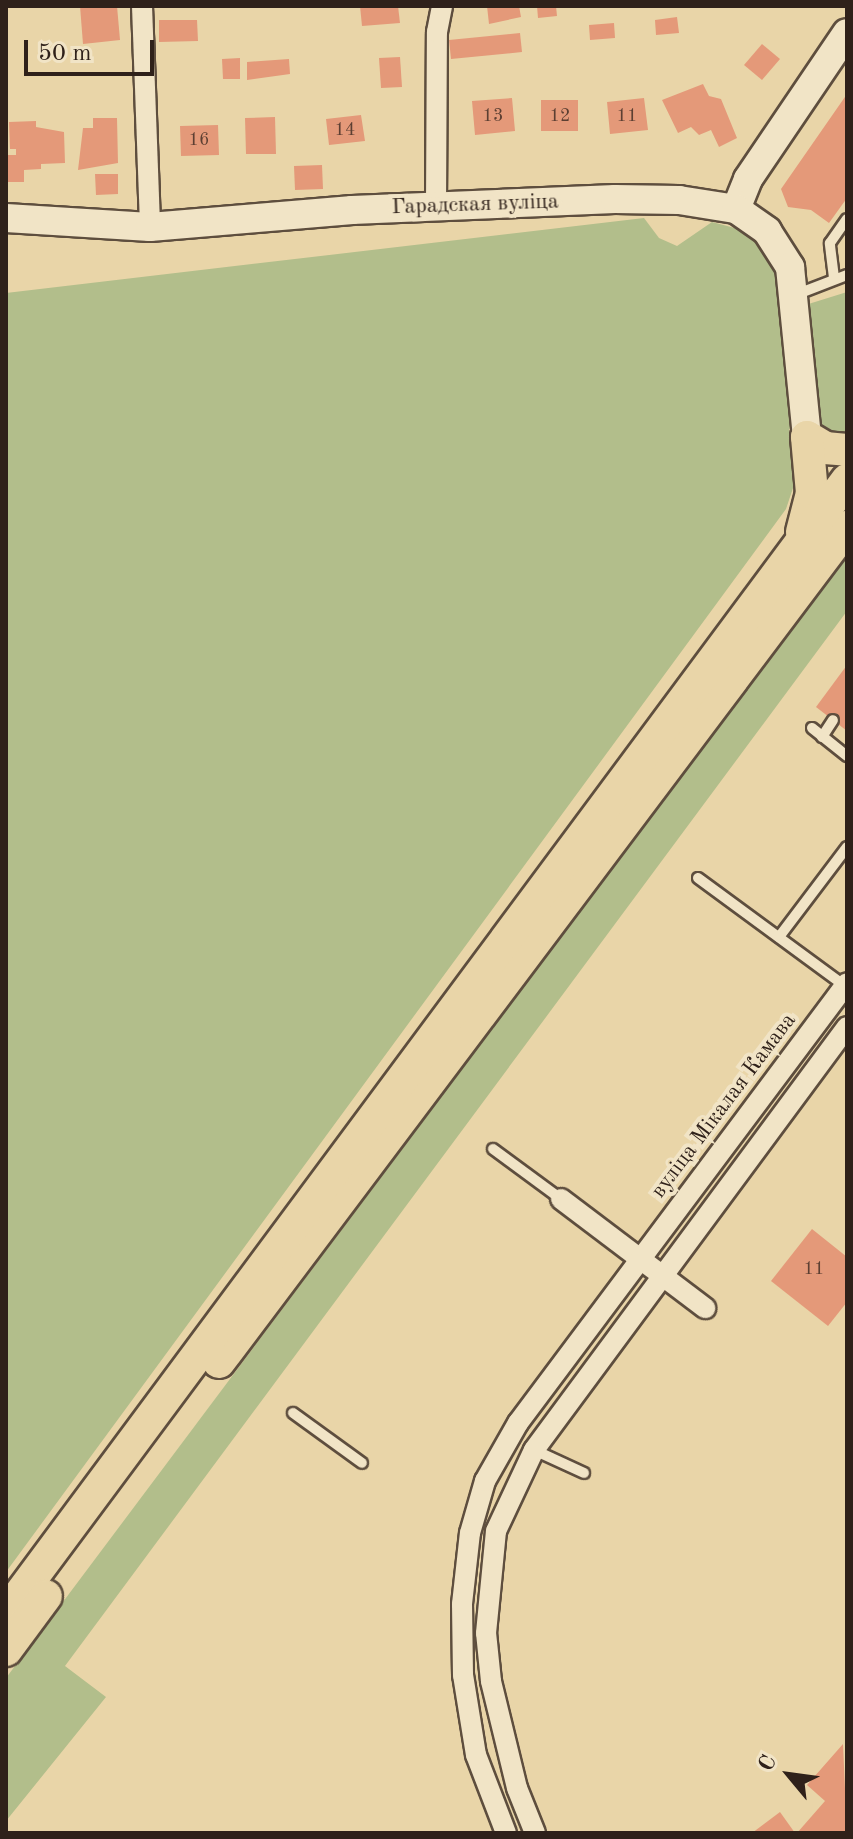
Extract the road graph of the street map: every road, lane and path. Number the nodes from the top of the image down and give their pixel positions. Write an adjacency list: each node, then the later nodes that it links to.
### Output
1 (142, 6): 8 (street)
2 (442, 6): 4 (street)
3 (847, 33): 5 (street)
4 (436, 207): 5 (street, Гарадская вуліца); 8 (street, Гарадская вуліца)
5 (736, 209): 11 (street)
6 (6, 218): 8 (street, Гарадская вуліца)
7 (847, 219): 10 (lane)
8 (150, 227)
9 (847, 275): 10 (lane)
10 (834, 278): 11 (lane)
11 (794, 296): 12 (street)
12 (807, 437): 13 (main road); 16 (main road)
13 (847, 450)
14 (847, 480): 16 (main road)
15 (847, 527): 36 (main road)
16 (797, 545): 35 (main road)
17 (833, 720): 19 (lane)
18 (812, 728): 19 (lane)
19 (822, 737): 20 (lane)
20 (847, 756)
21 (847, 847): 23 (lane)
22 (698, 878): 23 (lane)
23 (779, 937): 24 (lane)
24 (846, 984): 28 (street, вуліца Мікалая Камава)
25 (847, 1027): 29 (street)
26 (493, 1149): 27 (lane)
27 (561, 1199): 28 (street)
28 (640, 1259): 29 (street); 37 (street, вуліца Мікалая Камава)
29 (661, 1275): 30 (street); 32 (street)
30 (705, 1308)
31 (293, 1413): 33 (lane)
32 (534, 1450): 34 (lane); 38 (street)
33 (362, 1463)
34 (584, 1473)
35 (6, 1613)
36 (6, 1650)
37 (506, 1833)
38 (535, 1833)

